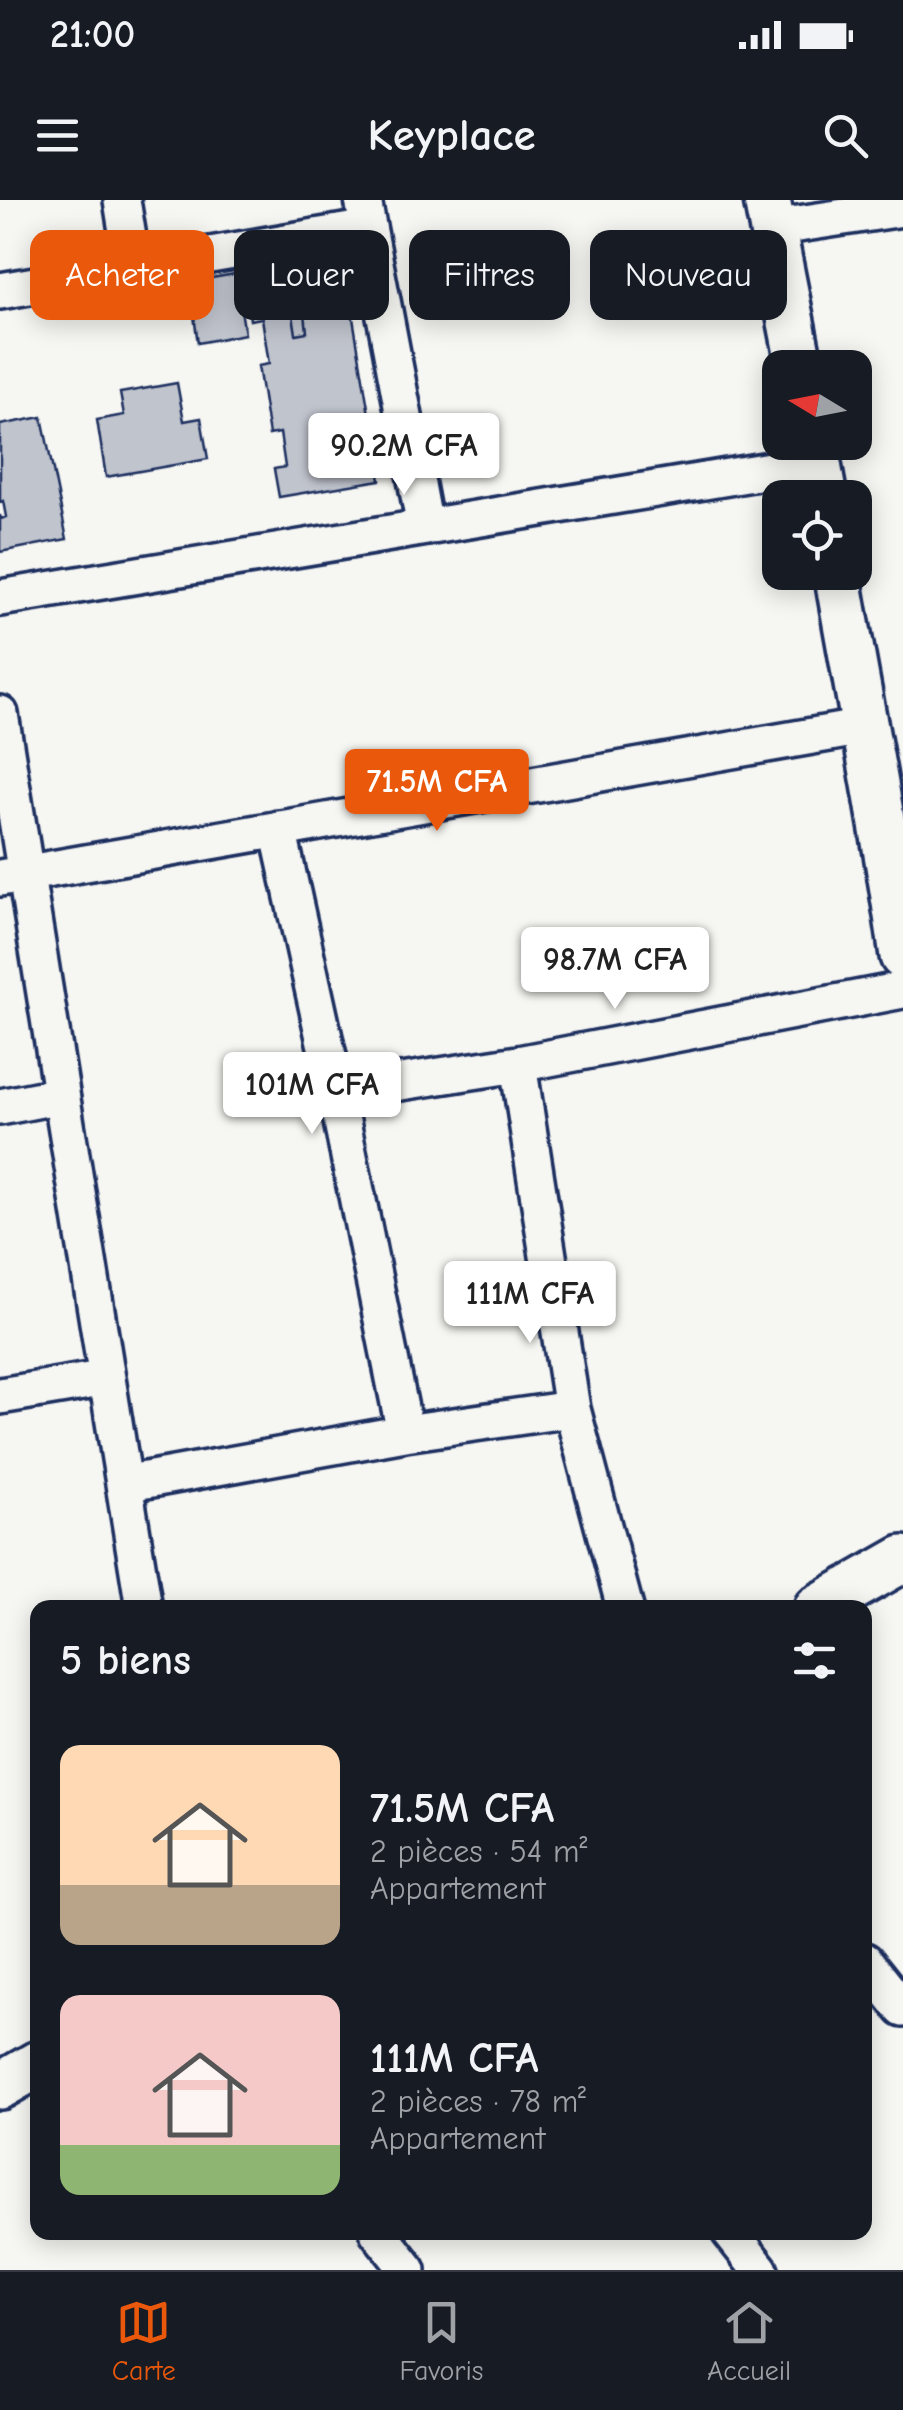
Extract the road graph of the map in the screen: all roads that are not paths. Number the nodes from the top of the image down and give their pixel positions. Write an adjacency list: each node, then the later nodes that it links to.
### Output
1 (122, 200): 5 (street)
2 (903, 208): 4 (street)
3 (365, 214): 6 (street); 11 (street)
4 (769, 214): 9 (main road)
5 (127, 230)
6 (214, 252)
7 (30, 286): 8 (street)
8 (0, 291)
9 (796, 350)
10 (819, 468): 11 (street)
11 (424, 527): 13 (street)
12 (840, 590): 15 (main road)
13 (0, 598)
14 (0, 714): 18 (street)
15 (864, 727): 16 (main road); 17 (street)
16 (894, 827): 19 (main road)
17 (278, 829): 18 (street); 22 (street)
18 (13, 876): 23 (street)
19 (903, 956)
20 (903, 990): 21 (street)
21 (518, 1064): 22 (street); 27 (street)
22 (336, 1092): 28 (street)
23 (61, 1095): 24 (street); 25 (street)
24 (0, 1107)
25 (107, 1378): 26 (street); 29 (street)
26 (0, 1396)
27 (572, 1408): 28 (street); 32 (street)
28 (404, 1433): 29 (street)
29 (124, 1484): 31 (street)
30 (903, 1559): 33 (main road)
31 (143, 1600)
32 (622, 1600)
33 (830, 1600)
34 (872, 1970): 35 (street)
35 (903, 2009)
36 (30, 2069): 37 (main road)
37 (0, 2086)
38 (384, 2240): 40 (street)
39 (736, 2240): 41 (street)
40 (406, 2269)
41 (760, 2270)

